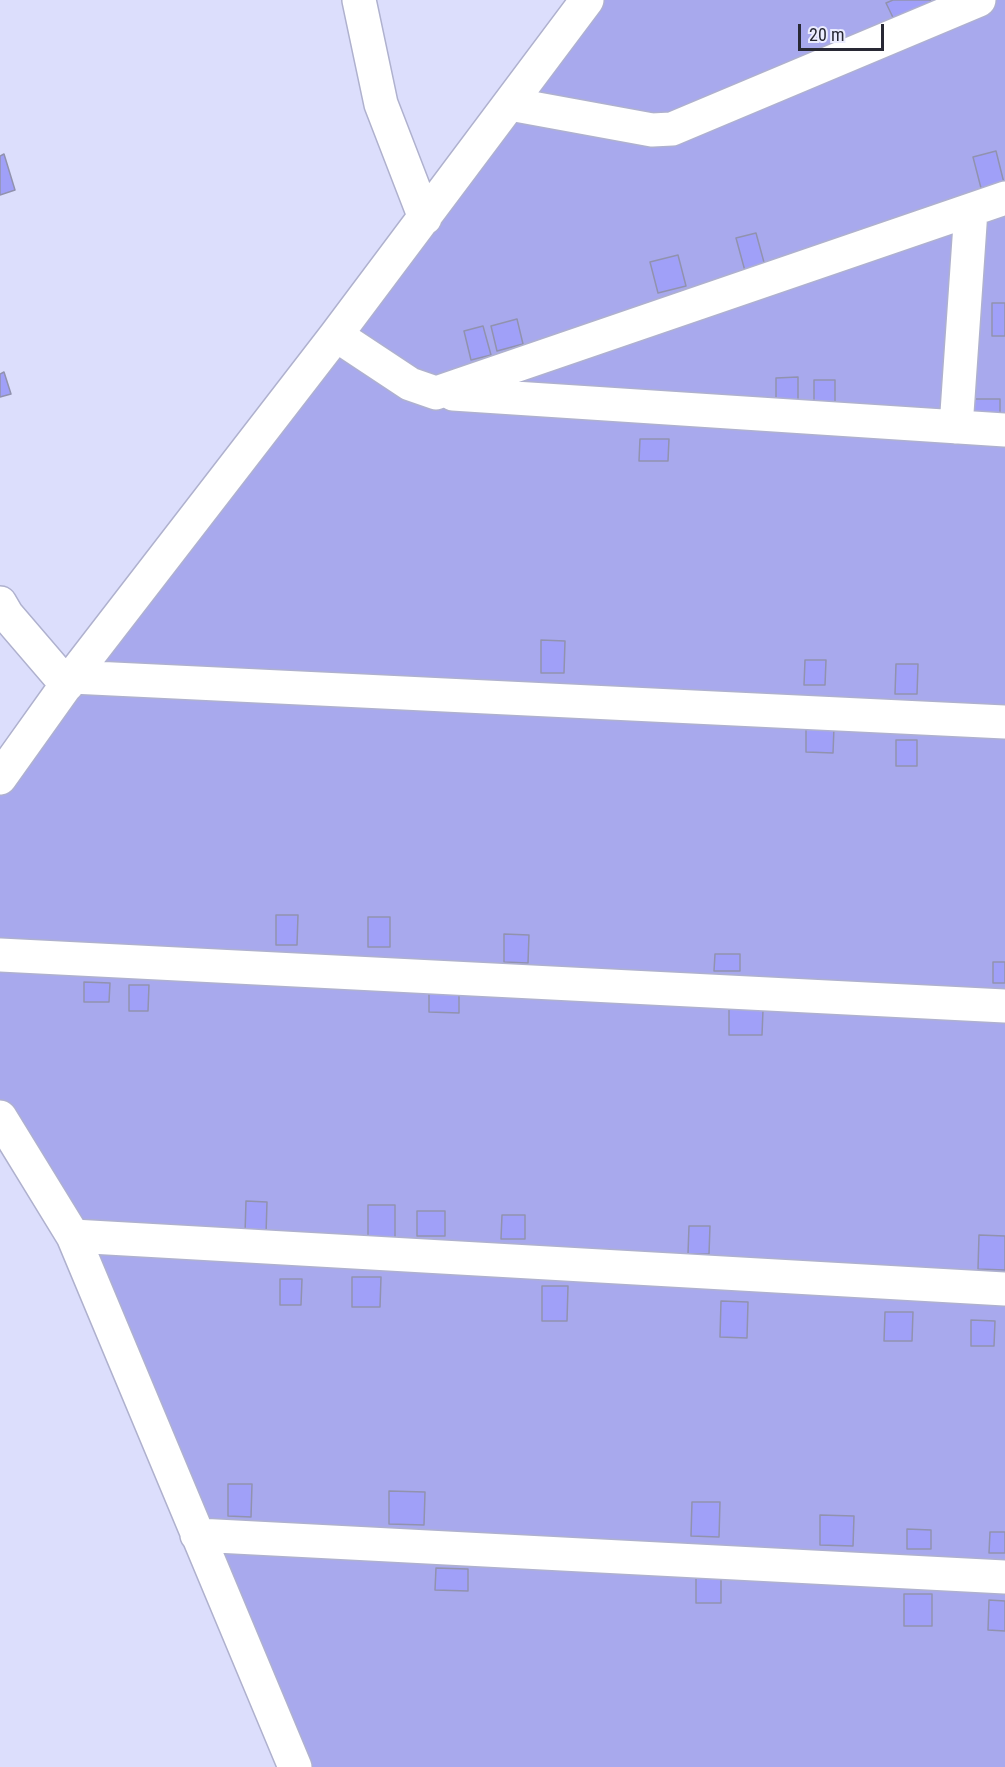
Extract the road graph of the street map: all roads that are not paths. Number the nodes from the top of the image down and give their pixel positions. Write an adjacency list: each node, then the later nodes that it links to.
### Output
1 (359, 0): 7 (street)
2 (587, 0): 4 (street)
3 (979, 0): 4 (street)
4 (510, 104): 7 (street)
5 (1005, 198): 6 (street)
6 (971, 210): 9 (street); 10 (street)
7 (425, 218): 8 (street)
8 (336, 335): 9 (street); 13 (street)
9 (436, 393): 10 (street)
10 (956, 427): 11 (street)
11 (1005, 430)
12 (0, 603): 13 (street)
13 (69, 681): 14 (street); 15 (street)
14 (1005, 722)
15 (0, 778)
16 (0, 955): 17 (street)
17 (1005, 1006)
18 (0, 1117): 19 (street)
19 (73, 1236): 20 (street); 21 (street)
20 (1005, 1289)
21 (197, 1535): 22 (street); 23 (street)
22 (1005, 1577)
23 (296, 1767)

